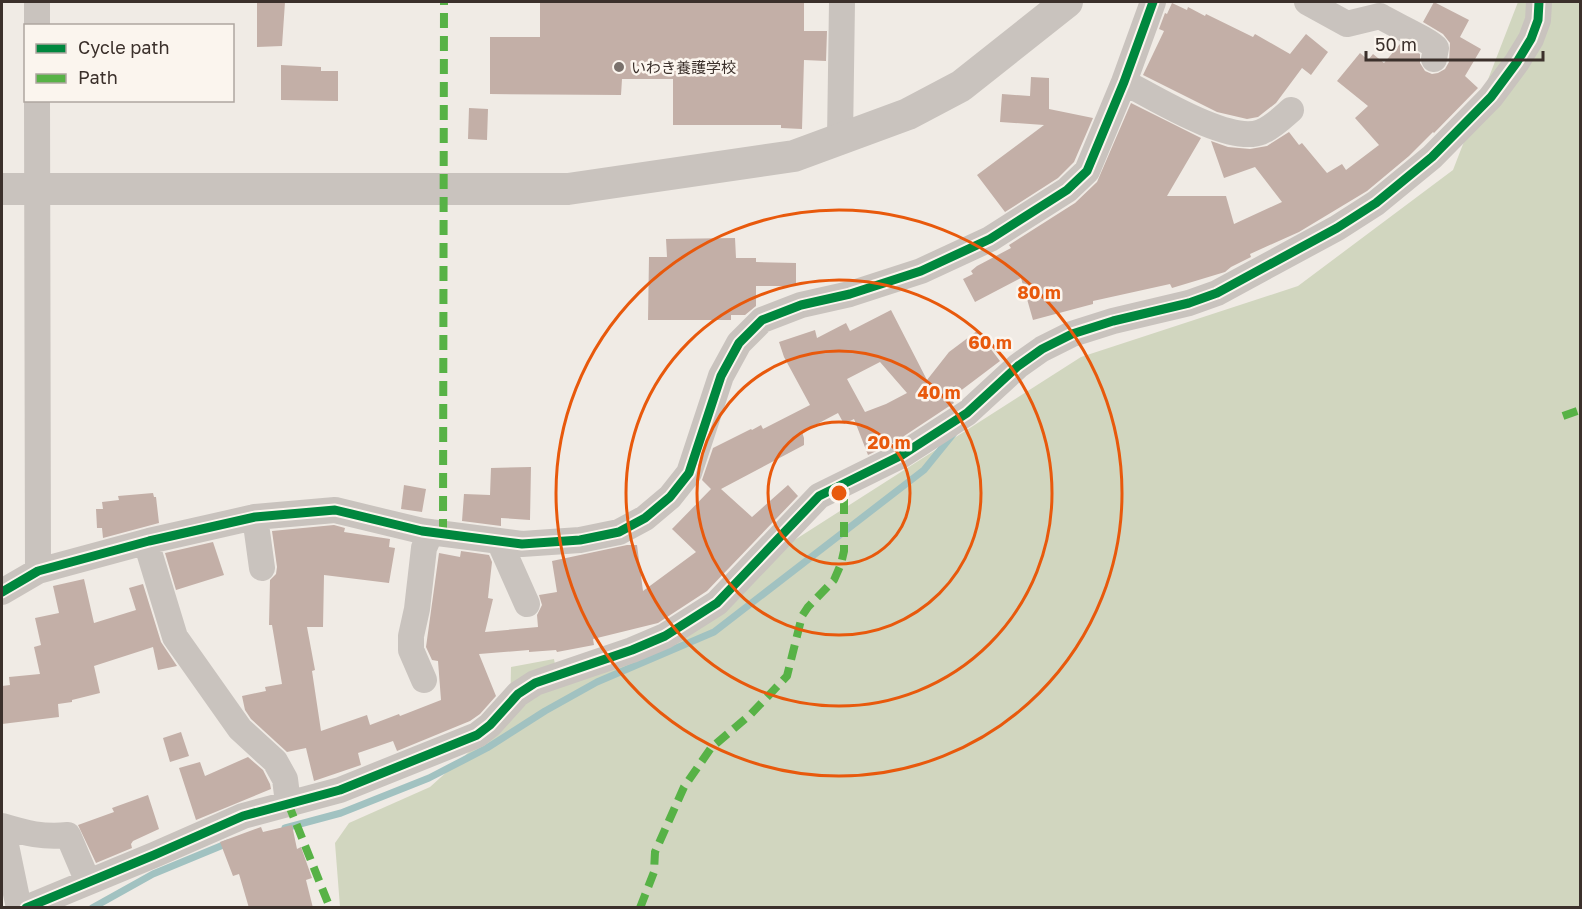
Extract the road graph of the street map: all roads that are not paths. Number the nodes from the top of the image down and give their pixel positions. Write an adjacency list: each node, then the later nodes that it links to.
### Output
1 (37, 2): 7 (street)
2 (842, 2): 12 (street)
3 (1067, 2): 12 (street)
4 (1153, 2): 9 (street)
5 (1307, 2): 8 (street)
6 (1539, 2): 24 (street)
7 (37, 24)
8 (1434, 59)
9 (1124, 82): 11 (street); 17 (street)
10 (37, 102): 14 (street)
11 (1291, 110)
12 (840, 139): 14 (street)
13 (2, 189): 14 (street)
14 (37, 189): 20 (street)
15 (255, 517): 16 (street); 18 (street); 19 (street)
16 (431, 532): 17 (street); 23 (street)
17 (499, 541): 22 (street)
18 (146, 542): 20 (street); 24 (street)
19 (262, 568)
20 (38, 572): 21 (street)
21 (2, 592)
22 (527, 604)
23 (424, 680)
24 (288, 803): 26 (street)
25 (2, 826): 26 (street); 27 (street)
26 (88, 882): 28 (street)
27 (19, 908)
28 (26, 908)

